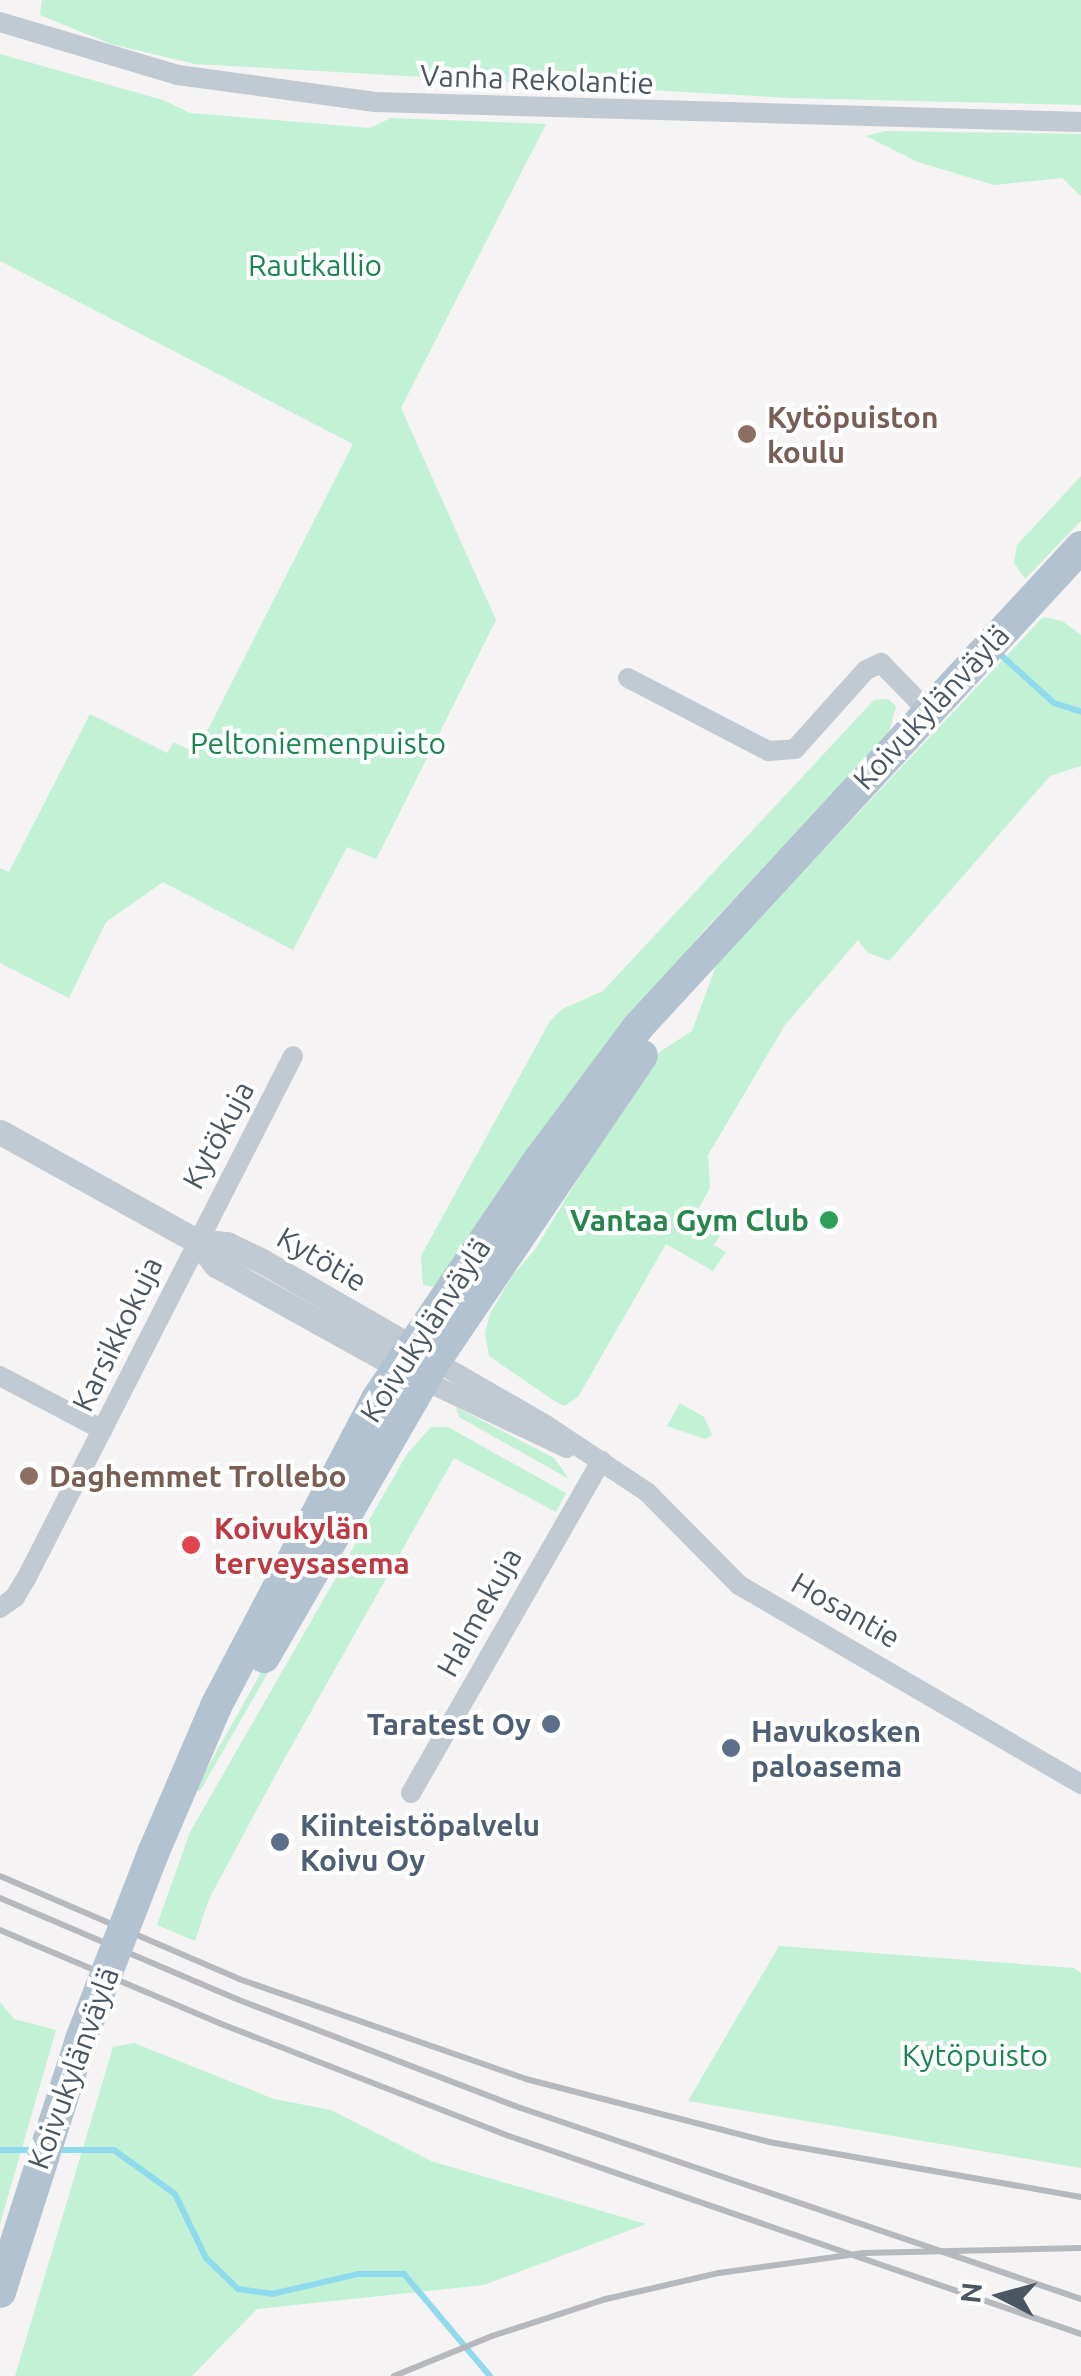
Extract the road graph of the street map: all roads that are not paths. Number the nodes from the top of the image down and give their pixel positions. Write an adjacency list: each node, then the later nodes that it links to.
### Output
1 (0, 22): 2 (street, Vanha Rekolantie)
2 (1081, 122)
3 (1081, 546): 5 (main road, Koivukylänväylä)
4 (628, 678): 5 (street)
5 (927, 710): 9 (main road, Koivukylänväylä)
6 (293, 1056): 8 (street, Kytökuja)
7 (0, 1132): 8 (street, Kytötie)
8 (196, 1241): 9 (street, Kytötie); 11 (street, Karsikkokuja)
9 (416, 1364): 12 (street, Hosantie); 16 (main road, Koivukylänväylä, bridge)
10 (0, 1376): 11 (street)
11 (102, 1430): 13 (street, Karsikkokuja)
12 (601, 1461): 14 (street, Hosantie); 15 (street, Halmekuja)
13 (0, 1608)
14 (1081, 1784)
15 (411, 1793)
16 (0, 2292)

